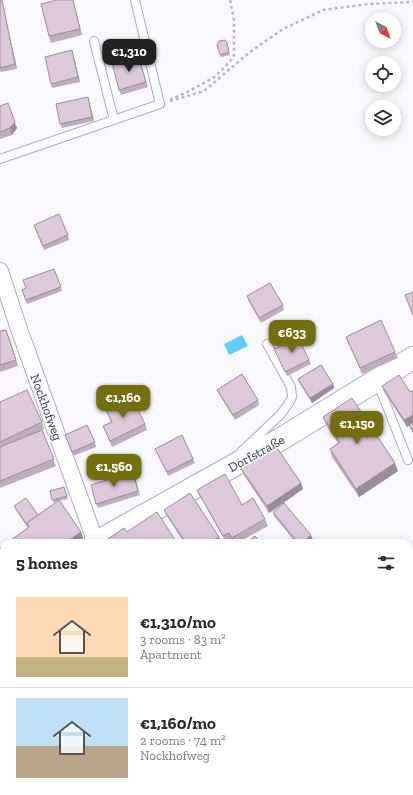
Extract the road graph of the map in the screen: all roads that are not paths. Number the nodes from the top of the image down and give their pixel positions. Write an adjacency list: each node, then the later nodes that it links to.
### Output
1 (135, 0): 3 (lane)
2 (94, 41): 3 (lane)
3 (114, 120): 4 (lane)
4 (0, 159)
5 (0, 271): 11 (street, Nockhofweg)
6 (267, 344): 10 (lane)
7 (413, 358): 8 (main road, Dorfstraße)
8 (377, 380): 9 (lane); 10 (main road, Dorfstraße)
9 (408, 460)
10 (237, 463): 12 (main road, Dorfstraße)
11 (94, 539)
12 (102, 539)

